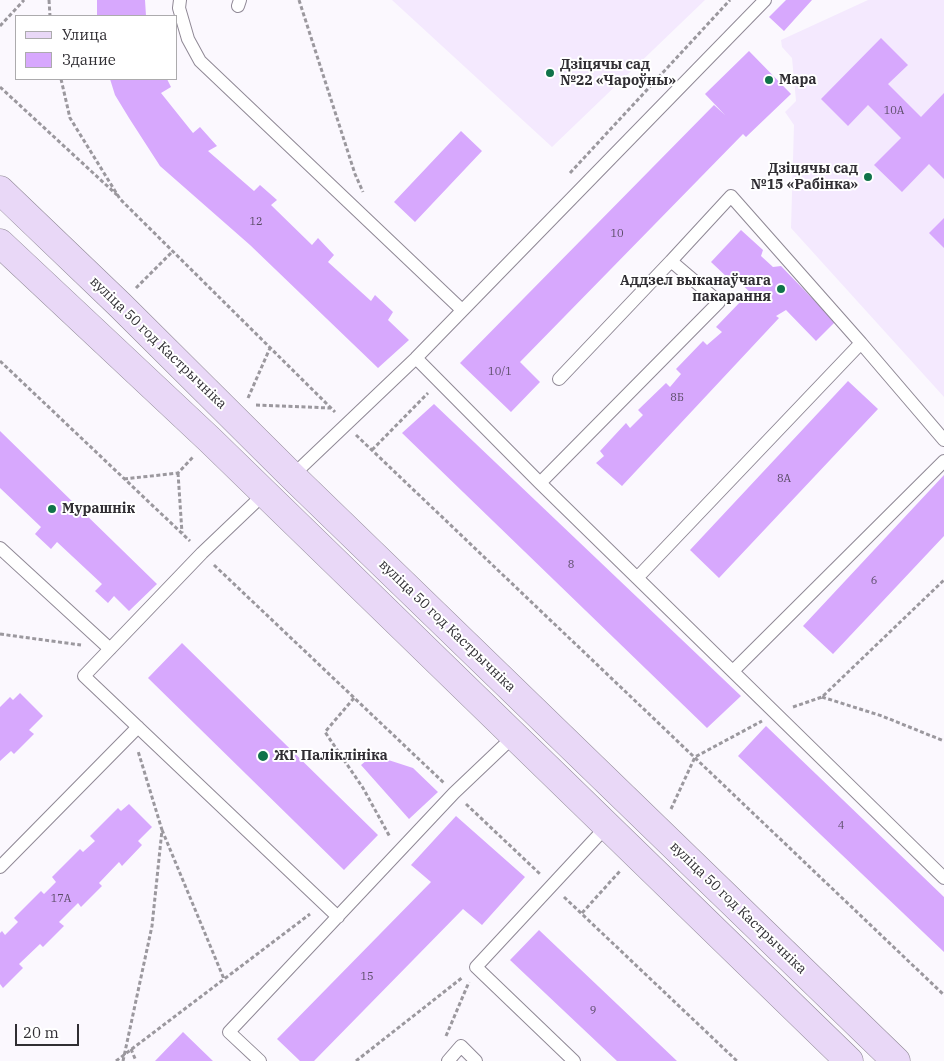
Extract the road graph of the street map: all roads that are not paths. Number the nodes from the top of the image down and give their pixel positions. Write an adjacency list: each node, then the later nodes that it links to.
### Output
1 (180, 0): 6 (lane)
2 (765, 0): 6 (lane)
3 (0, 190): 12 (main road, вуліца 50 год Кастрычніка)
4 (0, 243): 14 (main road)
5 (671, 261): 7 (lane); 9 (lane); 13 (lane)
6 (462, 310): 8 (lane)
7 (861, 343): 10 (lane); 16 (lane)
8 (416, 358): 12 (lane); 13 (lane)
9 (559, 379)
10 (944, 440)
11 (944, 461): 18 (lane)
12 (292, 476): 30 (main road, вуліца 50 год Кастрычніка)
13 (540, 483): 16 (lane)
14 (265, 493): 17 (lane); 20 (main road)
15 (0, 548): 17 (lane)
16 (637, 578): 18 (lane)
17 (110, 649): 19 (lane)
18 (732, 671): 23 (lane)
19 (135, 730): 22 (lane); 24 (lane)
20 (514, 736): 21 (main road); 24 (lane)
21 (607, 826): 28 (lane); 29 (main road)
22 (0, 867)
23 (944, 878)
24 (338, 917): 25 (lane)
25 (260, 1061)
26 (448, 1061): 27 (lane)
27 (476, 1061)
28 (574, 1061)
29 (849, 1061)
30 (896, 1061)

